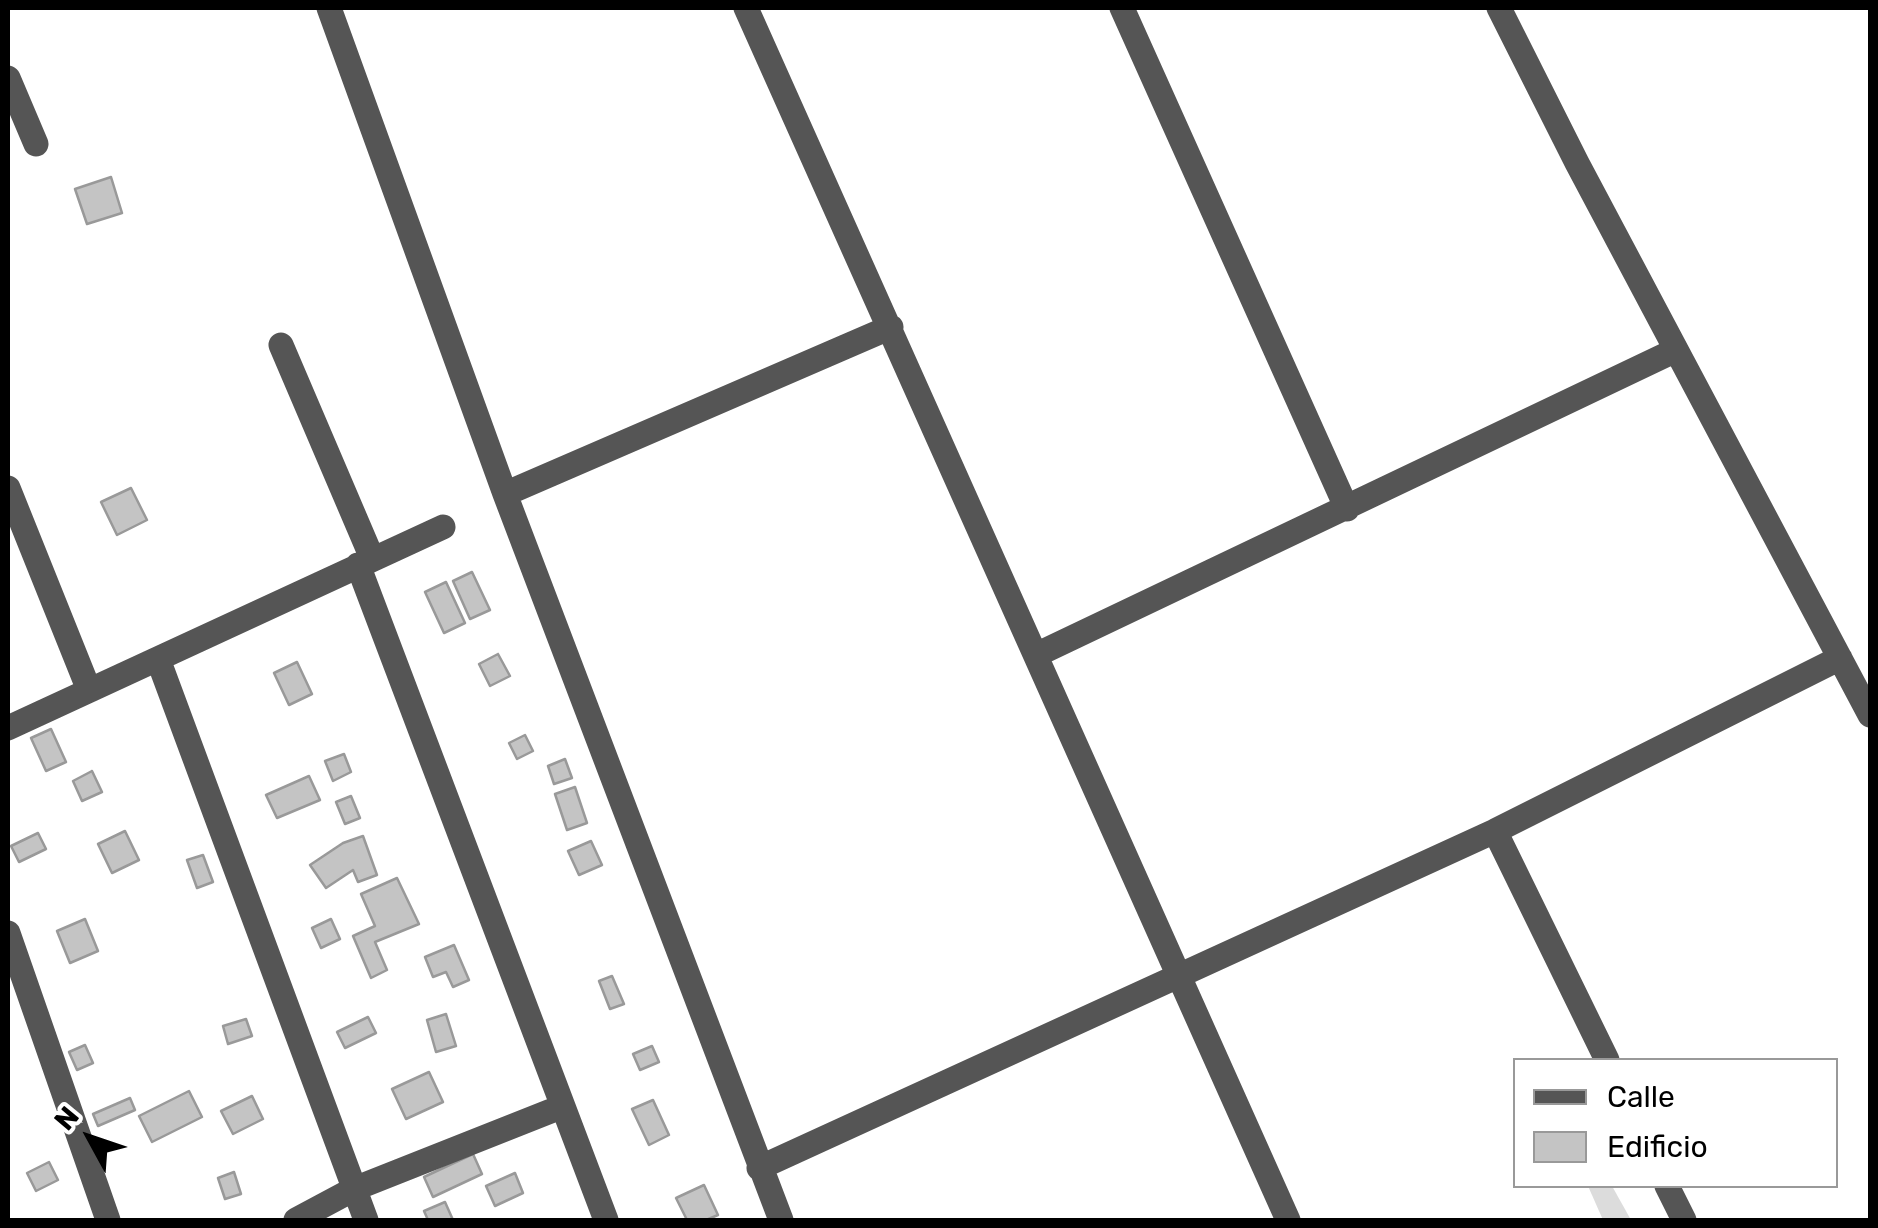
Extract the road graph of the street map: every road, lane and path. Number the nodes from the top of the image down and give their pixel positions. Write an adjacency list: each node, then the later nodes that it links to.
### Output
1 (328, 8): 11 (street)
2 (746, 8): 7 (street)
3 (1122, 8): 12 (street)
4 (1499, 8): 9 (street)
5 (8, 78): 6 (street)
6 (36, 144)
7 (891, 327): 11 (street); 15 (street)
8 (281, 345): 14 (street)
9 (1676, 350): 12 (street); 16 (street)
10 (8, 488): 18 (street)
11 (505, 494): 26 (street)
12 (1347, 509): 15 (street)
13 (443, 526): 14 (street)
14 (365, 562): 17 (street); 25 (street)
15 (1036, 656): 23 (street)
16 (1840, 658): 19 (street); 21 (street)
17 (158, 659): 18 (street); 28 (street)
18 (89, 690): 20 (street)
19 (1870, 715)
20 (8, 728)
21 (1495, 830): 23 (street); 24 (street)
22 (8, 932): 29 (street)
23 (1180, 975): 26 (street); 34 (street)
24 (1605, 1058)
25 (561, 1107): 28 (street); 32 (street)
26 (759, 1168): 33 (street)
27 (1668, 1188): 35 (street)
28 (354, 1189): 30 (street); 31 (street)
29 (108, 1220)
30 (296, 1220)
31 (366, 1220)
32 (606, 1220)
33 (780, 1220)
34 (1288, 1220)
35 (1684, 1220)

